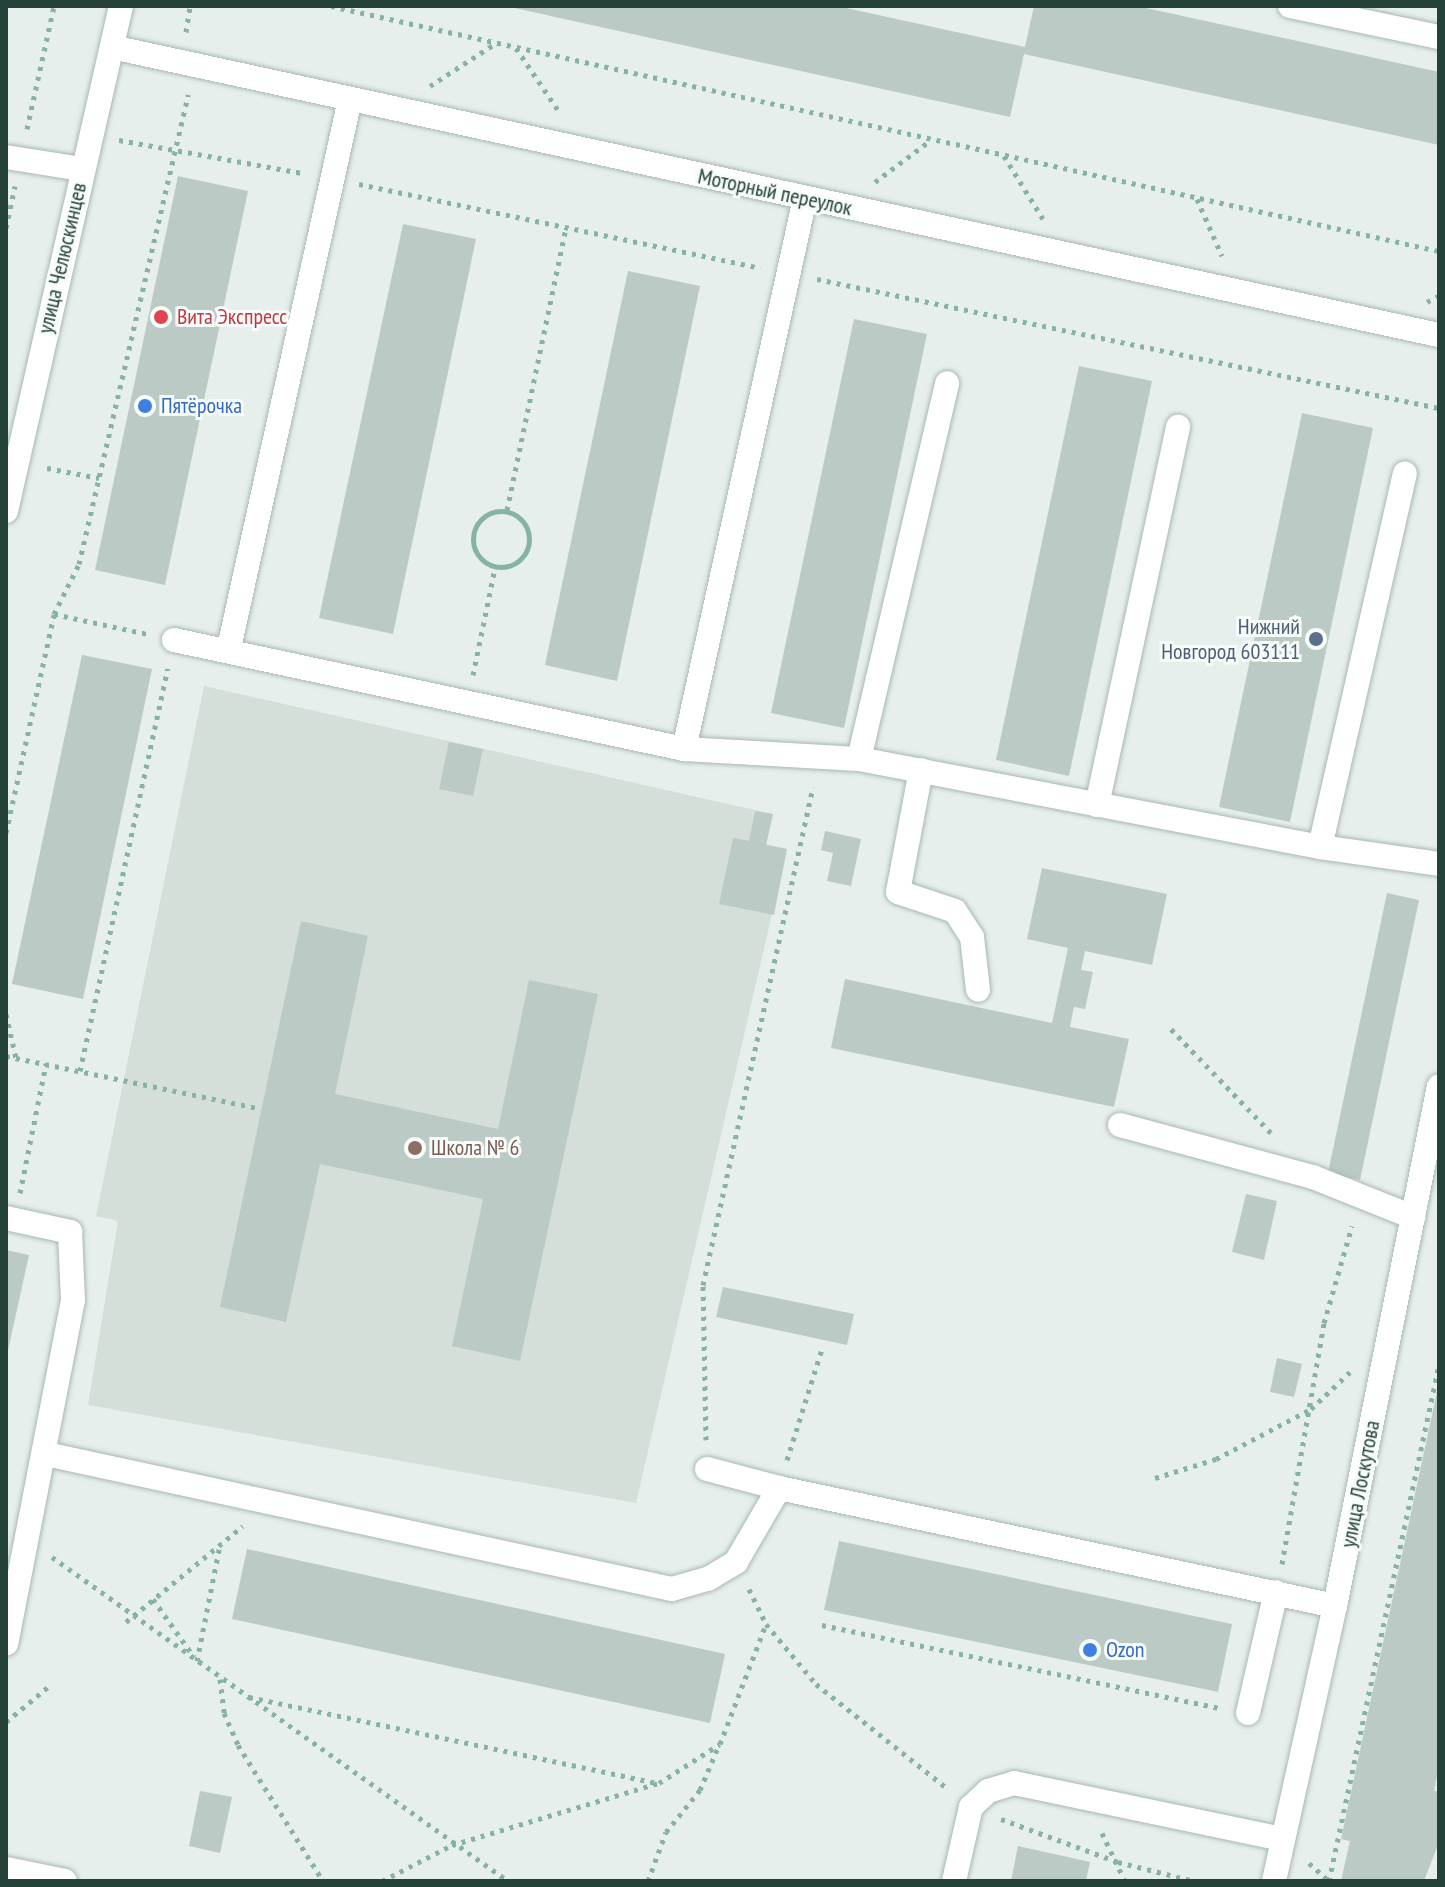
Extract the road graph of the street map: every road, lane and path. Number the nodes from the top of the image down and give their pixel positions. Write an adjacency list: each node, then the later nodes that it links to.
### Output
1 (54, 6): 16 (path)
2 (121, 6): 8 (street, улица Челюскинцев)
3 (190, 6): 10 (path)
4 (331, 6): 7 (path)
5 (1290, 6): 6 (street)
6 (1439, 37)
7 (496, 43): 9 (path); 12 (path)
8 (112, 47): 10 (street, Моторный переулок); 17 (street, улица Челюскинцев)
9 (516, 47): 13 (path); 14 (path)
10 (188, 62): 11 (street, Моторный переулок); 31 (path)
11 (350, 99): 12 (street, Моторный переулок); 37 (street)
12 (394, 108): 14 (street, Моторный переулок)
13 (932, 139): 15 (path); 20 (path)
14 (585, 150): 18 (street, Моторный переулок)
15 (1003, 155): 19 (path); 24 (path)
16 (13, 158): 17 (street); 22 (path)
17 (82, 169): 32 (street, улица Челюскинцев)
18 (805, 198): 20 (street, Моторный переулок); 39 (street)
19 (1196, 198): 23 (path); 25 (path)
20 (842, 206): 24 (street, Моторный переулок)
21 (566, 227): 33 (path)
22 (6, 228)
23 (1439, 251)
24 (1065, 254): 25 (street, Моторный переулок)
25 (1237, 291): 26 (street, Моторный переулок)
26 (1439, 335)
27 (947, 383): 41 (street)
28 (1178, 427): 43 (street)
29 (47, 468): 31 (path)
30 (1405, 474): 45 (street)
31 (99, 478): 35 (path)
32 (7, 505)
33 (507, 510): 34 (path); 34 (path)
34 (495, 567): 38 (path)
35 (54, 614): 36 (path); 44 (path)
36 (174, 640): 37 (street); 53 (path)
37 (229, 648): 38 (street)
38 (468, 700): 39 (street)
39 (684, 749): 40 (street)
40 (820, 757): 41 (street); 66 (path)
41 (859, 759): 42 (street)
42 (921, 770): 43 (street); 47 (street)
43 (1097, 805): 45 (street)
44 (6, 833)
45 (1320, 847): 46 (street)
46 (1439, 864)
47 (978, 990)
48 (6, 1014): 51 (path)
49 (1171, 1029): 57 (path)
50 (6, 1056): 51 (path)
51 (16, 1058): 52 (path)
52 (46, 1064): 53 (path); 60 (path)
53 (80, 1071): 55 (path)
54 (1439, 1086): 59 (street, улица Лоскутова)
55 (261, 1109)
56 (1120, 1125): 57 (street)
57 (1313, 1177): 58 (street)
58 (1361, 1197): 59 (street); 64 (path)
59 (1413, 1217): 61 (street, улица Лоскутова)
60 (10, 1219): 65 (street)
61 (1390, 1333): 64 (path); 75 (street, улица Лоскутова)
62 (822, 1349): 68 (path)
63 (1439, 1365): 104 (path)
64 (1311, 1409): 67 (path); 73 (path)
65 (46, 1454): 69 (street); 70 (street)
66 (707, 1469): 68 (street)
67 (1155, 1478)
68 (779, 1488): 72 (street); 73 (street)
69 (271, 1503): 71 (path); 72 (street)
70 (28, 1540): 76 (path); 80 (street)
71 (220, 1545): 74 (path); 81 (path)
72 (736, 1562): 78 (path)
73 (1276, 1592): 75 (street); 85 (street)
74 (153, 1599): 76 (path); 81 (path)
75 (1335, 1606): 91 (street, улица Лоскутова)
76 (133, 1615): 77 (path); 81 (path)
77 (126, 1622)
78 (766, 1624): 87 (path); 90 (path)
79 (822, 1625): 85 (path)
80 (6, 1644)
81 (197, 1661): 82 (path)
82 (219, 1678): 84 (path); 96 (path)
83 (49, 1686): 86 (path)
84 (244, 1696): 88 (path); 92 (path)
85 (1248, 1713)
86 (6, 1722)
87 (720, 1744): 88 (path); 99 (path)
88 (659, 1783): 92 (path)
89 (1083, 1797): 90 (street); 91 (street); 93 (path)
90 (971, 1807): 93 (path); 100 (street)
91 (1283, 1839): 103 (street, улица Лоскутова)
92 (452, 1845): 97 (path); 98 (path)
93 (1118, 1862): 101 (path); 102 (path)
94 (6, 1869): 95 (street)
95 (65, 1881)
96 (323, 1881)
97 (382, 1881)
98 (508, 1881)
99 (648, 1881)
100 (954, 1881)
101 (1125, 1881)
102 (1194, 1881)
103 (1274, 1881)
104 (1329, 1881)

